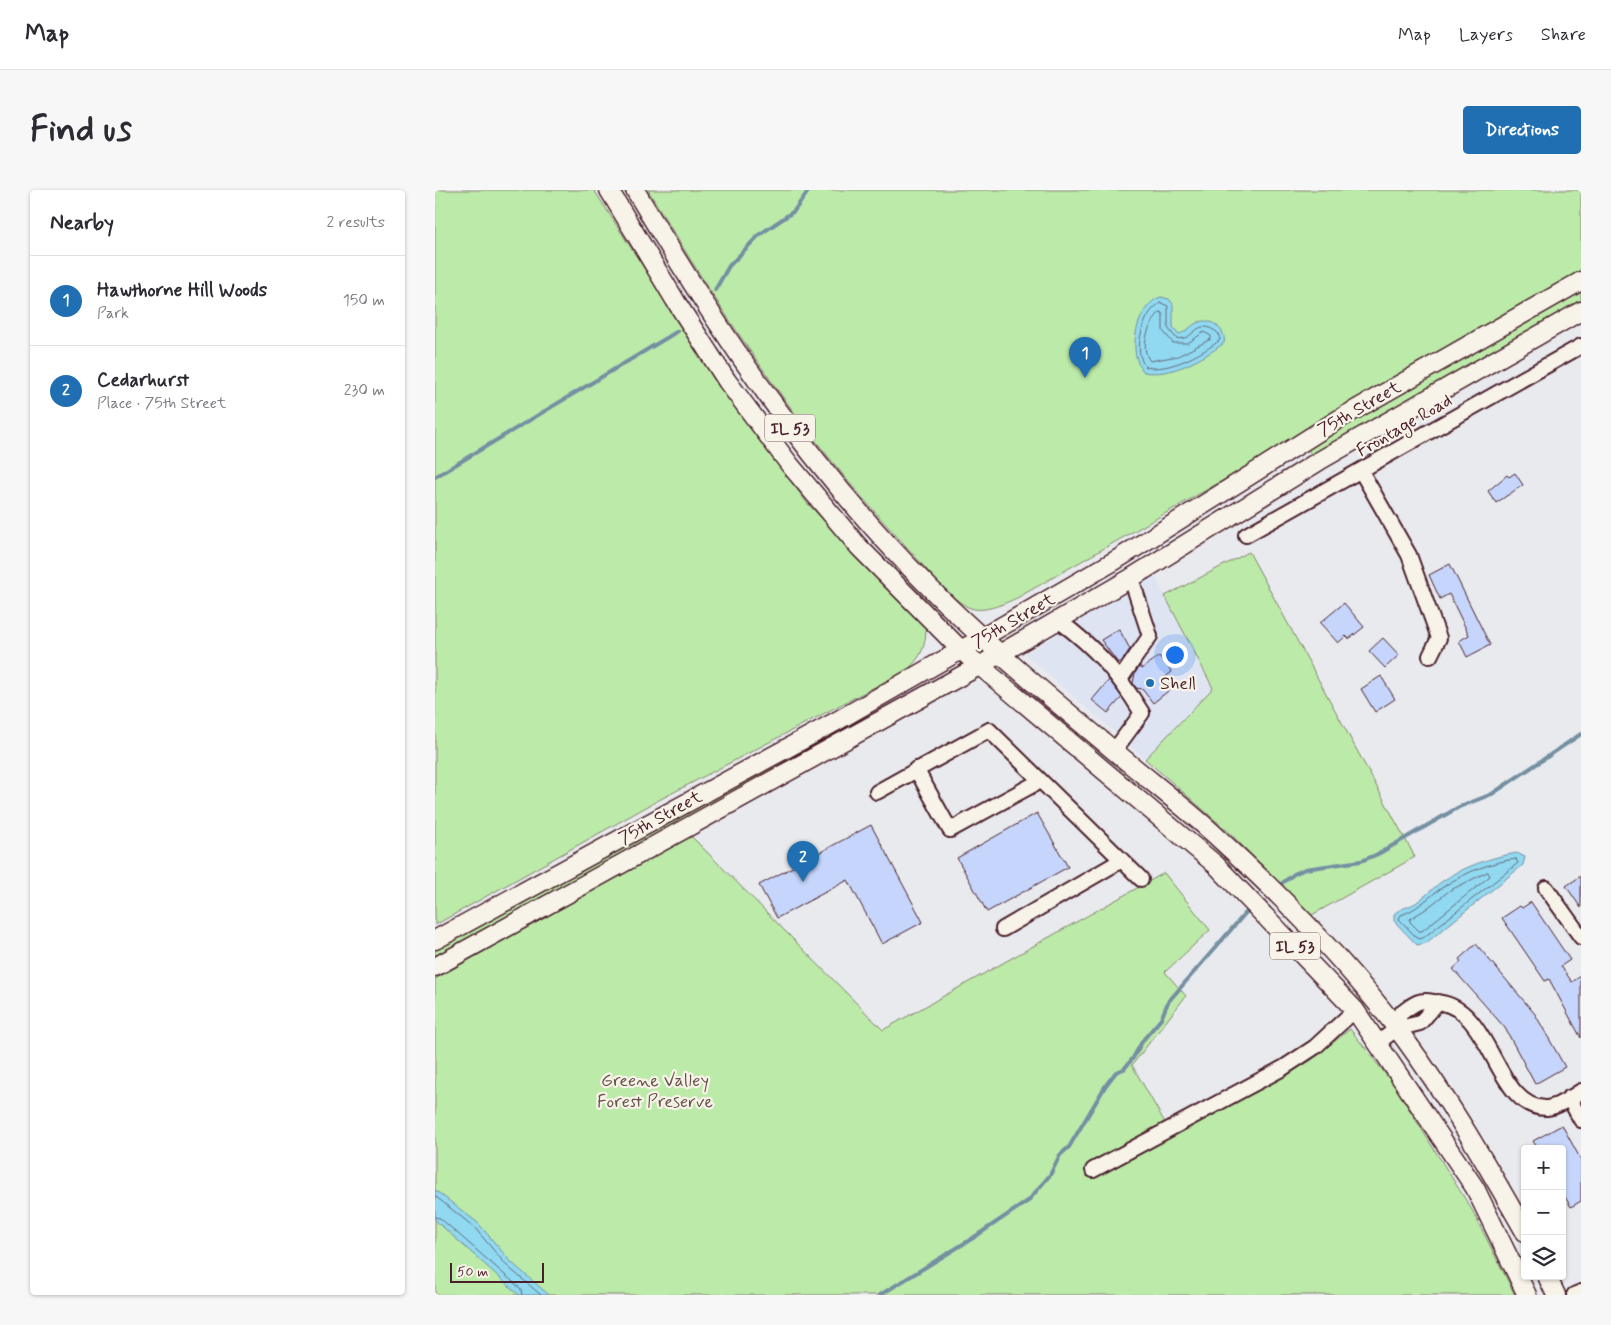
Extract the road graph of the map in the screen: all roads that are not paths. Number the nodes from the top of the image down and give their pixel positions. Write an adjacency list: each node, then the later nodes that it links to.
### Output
1 (609, 190): 11 (main road, IL 53)
2 (635, 190): 10 (main road, IL 53)
3 (1581, 281): 10 (main road, 75th Street)
4 (1581, 311): 8 (main road, 75th Street)
5 (1581, 346): 6 (street, Frontage Road)
6 (1361, 471): 7 (street, Frontage Road); 13 (street)
7 (1246, 536)
8 (1131, 578): 9 (main road, 75th Street); 15 (street)
9 (1058, 620): 12 (main road, 75th Street); 15 (street)
10 (983, 637): 11 (main road, 75th Street); 12 (main road, IL 53)
11 (961, 650): 14 (main road, IL 53); 25 (main road, 75th Street)
12 (1000, 654): 14 (main road, 75th Street); 16 (main road, IL 53)
13 (1430, 656)
14 (979, 666): 26 (main road, 75th Street); 27 (main road, IL 53)
15 (1121, 678): 16 (street)
16 (1114, 750): 28 (main road, IL 53)
17 (916, 769): 18 (street); 18 (street); 19 (street)
18 (1040, 781): 20 (street)
19 (877, 792)
20 (1122, 860): 21 (street); 23 (street)
21 (1141, 879)
22 (1546, 888): 24 (street)
23 (1003, 929)
24 (1581, 937)
25 (435, 940)
26 (435, 967)
27 (1355, 1010): 29 (main road, IL 53); 33 (street)
28 (1396, 1029): 29 (street); 31 (street); 34 (main road, IL 53)
29 (1378, 1043): 37 (main road, IL 53)
30 (1581, 1091): 31 (street)
31 (1569, 1098): 32 (street)
32 (1581, 1120)
33 (1093, 1170)
34 (1521, 1225)
35 (1549, 1280): 38 (main road)
36 (1581, 1292): 39 (street)
37 (1527, 1295)
38 (1556, 1295)
39 (1574, 1295)

